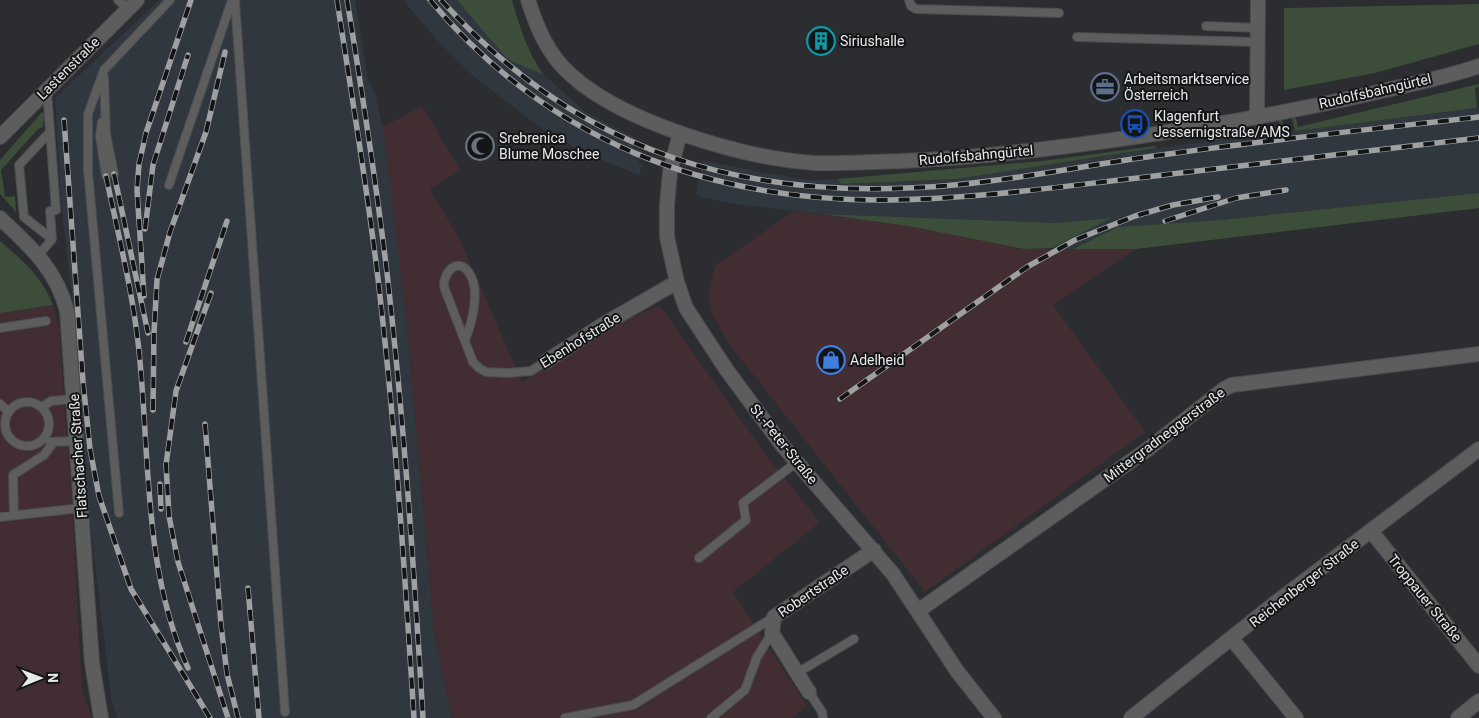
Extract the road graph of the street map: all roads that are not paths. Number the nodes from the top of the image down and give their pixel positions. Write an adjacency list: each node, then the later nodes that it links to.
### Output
1 (170, 0): 12 (lane)
2 (234, 0): 21 (lane); 56 (lane)
3 (528, 0): 17 (street, Rudolfsbahngürtel)
4 (909, 0): 7 (lane)
5 (1258, 0): 9 (street)
6 (128, 3): 13 (street, Lastenstraße)
7 (1059, 14)
8 (1206, 26): 9 (lane)
9 (1258, 35): 10 (lane); 15 (street)
10 (1077, 37)
11 (1479, 66): 15 (street, Rudolfsbahngürtel)
12 (104, 70): 14 (lane); 41 (lane)
13 (46, 88): 16 (lane); 18 (street, Lastenstraße)
14 (104, 102): 19 (lane); 20 (lane)
15 (1257, 118): 17 (street, Rudolfsbahngürtel)
16 (50, 132): 23 (lane); 23 (lane)
17 (680, 133): 25 (street, St.-Peter-Straße)
18 (0, 137)
19 (114, 174)
20 (106, 176)
21 (169, 185)
22 (0, 218): 24 (street, Flatschacher Straße)
23 (52, 239): 24 (lane)
24 (38, 256): 31 (street, Flatschacher Straße)
25 (677, 282): 30 (street, Ebenhofstraße); 39 (street, St.-Peter-Straße)
26 (46, 321): 27 (lane)
27 (0, 328)
28 (465, 340): 28 (lane, Ebenhofstraße); 30 (lane, Ebenhofstraße)
29 (1479, 354): 47 (street, Mittergradneggerstraße)
30 (545, 362)
31 (73, 399): 33 (lane); 36 (street, Flatschacher Straße)
32 (0, 404): 34 (lane)
33 (42, 407): 34 (lane); 35 (lane)
34 (9, 412): 35 (lane)
35 (44, 439): 37 (lane)
36 (76, 441): 37 (lane); 40 (street, Flatschacher Straße)
37 (53, 443): 42 (lane)
38 (1479, 450): 44 (street, Reichenberger Straße)
39 (797, 462): 45 (street, St.-Peter-Straße); 46 (lane)
40 (81, 508): 42 (lane); 57 (street, Flatschacher Straße)
41 (119, 513)
42 (14, 515): 43 (lane)
43 (0, 517)
44 (1371, 531): 51 (street, Reichenberger Straße); 52 (street, Troppauer Straße)
45 (874, 550): 47 (street, St.-Peter-Straße); 48 (street, Robertstraße)
46 (699, 558)
47 (918, 611): 61 (street, St.-Peter-Straße)
48 (774, 617): 49 (street, Robertstraße); 58 (lane)
49 (772, 633): 53 (street, Robertstraße); 59 (lane)
50 (854, 639): 53 (lane)
51 (1232, 640): 62 (street, Reichenberger Straße); 63 (street)
52 (1479, 666)
53 (797, 673): 54 (street, Robertstraße)
54 (809, 692): 60 (lane)
55 (1479, 701): 64 (street)
56 (286, 712)
57 (101, 718)
58 (565, 718)
59 (711, 718)
60 (823, 718)
61 (994, 718)
62 (1131, 718)
63 (1296, 718)
64 (1458, 718)

